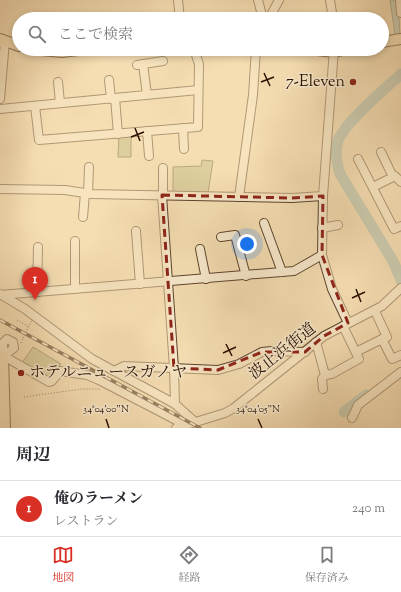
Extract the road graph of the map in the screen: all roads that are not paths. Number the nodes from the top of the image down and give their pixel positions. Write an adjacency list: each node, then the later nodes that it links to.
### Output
1 (178, 0): 6 (street)
2 (258, 0): 7 (street)
3 (279, 0): 8 (street)
4 (330, 0): 9 (street)
5 (400, 0): 10 (street)
6 (179, 12)
7 (261, 12)
8 (273, 12)
9 (332, 12)
10 (401, 12)
11 (401, 39): 13 (main road)
12 (2, 41): 14 (main road); 24 (street)
13 (389, 41)
14 (12, 44)
15 (196, 56): 21 (street)
16 (256, 56): 44 (street)
17 (334, 56): 43 (street)
18 (163, 61): 22 (street)
19 (109, 80): 23 (street)
20 (58, 82): 25 (street)
21 (198, 90): 22 (street); 28 (street)
22 (147, 95): 23 (street)
23 (113, 98): 25 (street); 30 (street)
24 (0, 99)
25 (60, 103): 26 (street)
26 (35, 106): 27 (street); 30 (street)
27 (0, 109)
28 (183, 128): 29 (street); 31 (street)
29 (147, 131): 30 (street); 33 (street)
30 (118, 134)
31 (184, 149)
32 (381, 152): 37 (street)
33 (149, 156)
34 (358, 159): 39 (street)
35 (89, 167): 41 (street)
36 (163, 168): 42 (street)
37 (393, 177): 38 (street); 39 (street)
38 (401, 182)
39 (373, 187): 48 (street)
40 (0, 189): 41 (street)
41 (86, 193): 42 (street); 45 (street)
42 (163, 195): 44 (street); 59 (street)
43 (323, 196): 44 (street); 49 (street)
44 (239, 197)
45 (83, 217)
46 (264, 223): 56 (street)
47 (338, 225): 49 (street)
48 (401, 226)
49 (322, 228): 55 (street)
50 (136, 231): 60 (street)
51 (221, 238): 57 (street)
52 (75, 241): 62 (street)
53 (38, 248): 63 (street)
54 (200, 249): 58 (street)
55 (322, 255): 56 (street); 66 (street)
56 (282, 272): 57 (street)
57 (246, 276): 58 (street)
58 (206, 279): 59 (street)
59 (167, 282): 60 (street); 73 (street)
60 (140, 284): 62 (street)
61 (401, 288): 65 (street, 波止浜街道)
62 (75, 289): 63 (street)
63 (37, 292): 64 (street)
64 (0, 294): 74 (street)
65 (375, 311): 66 (street, 波止浜街道); 67 (street)
66 (346, 325): 68 (street, 波止浜街道); 70 (street)
67 (382, 338): 70 (street); 72 (street)
68 (316, 342): 69 (street, 波止浜街道); 76 (street)
69 (305, 352): 73 (street); 81 (street, 波止浜街道)
70 (356, 352): 76 (street)
71 (1, 355): 78 (main road); 82 (street)
72 (401, 355)
73 (174, 368): 74 (street); 79 (street)
74 (114, 371): 79 (street)
75 (401, 372): 80 (street)
76 (325, 375): 77 (street)
77 (323, 389)
78 (2, 393): 83 (main road)
79 (175, 404): 81 (street)
80 (352, 418)
81 (195, 422): 82 (street, 波止浜街道)
82 (180, 427)
83 (5, 428)

